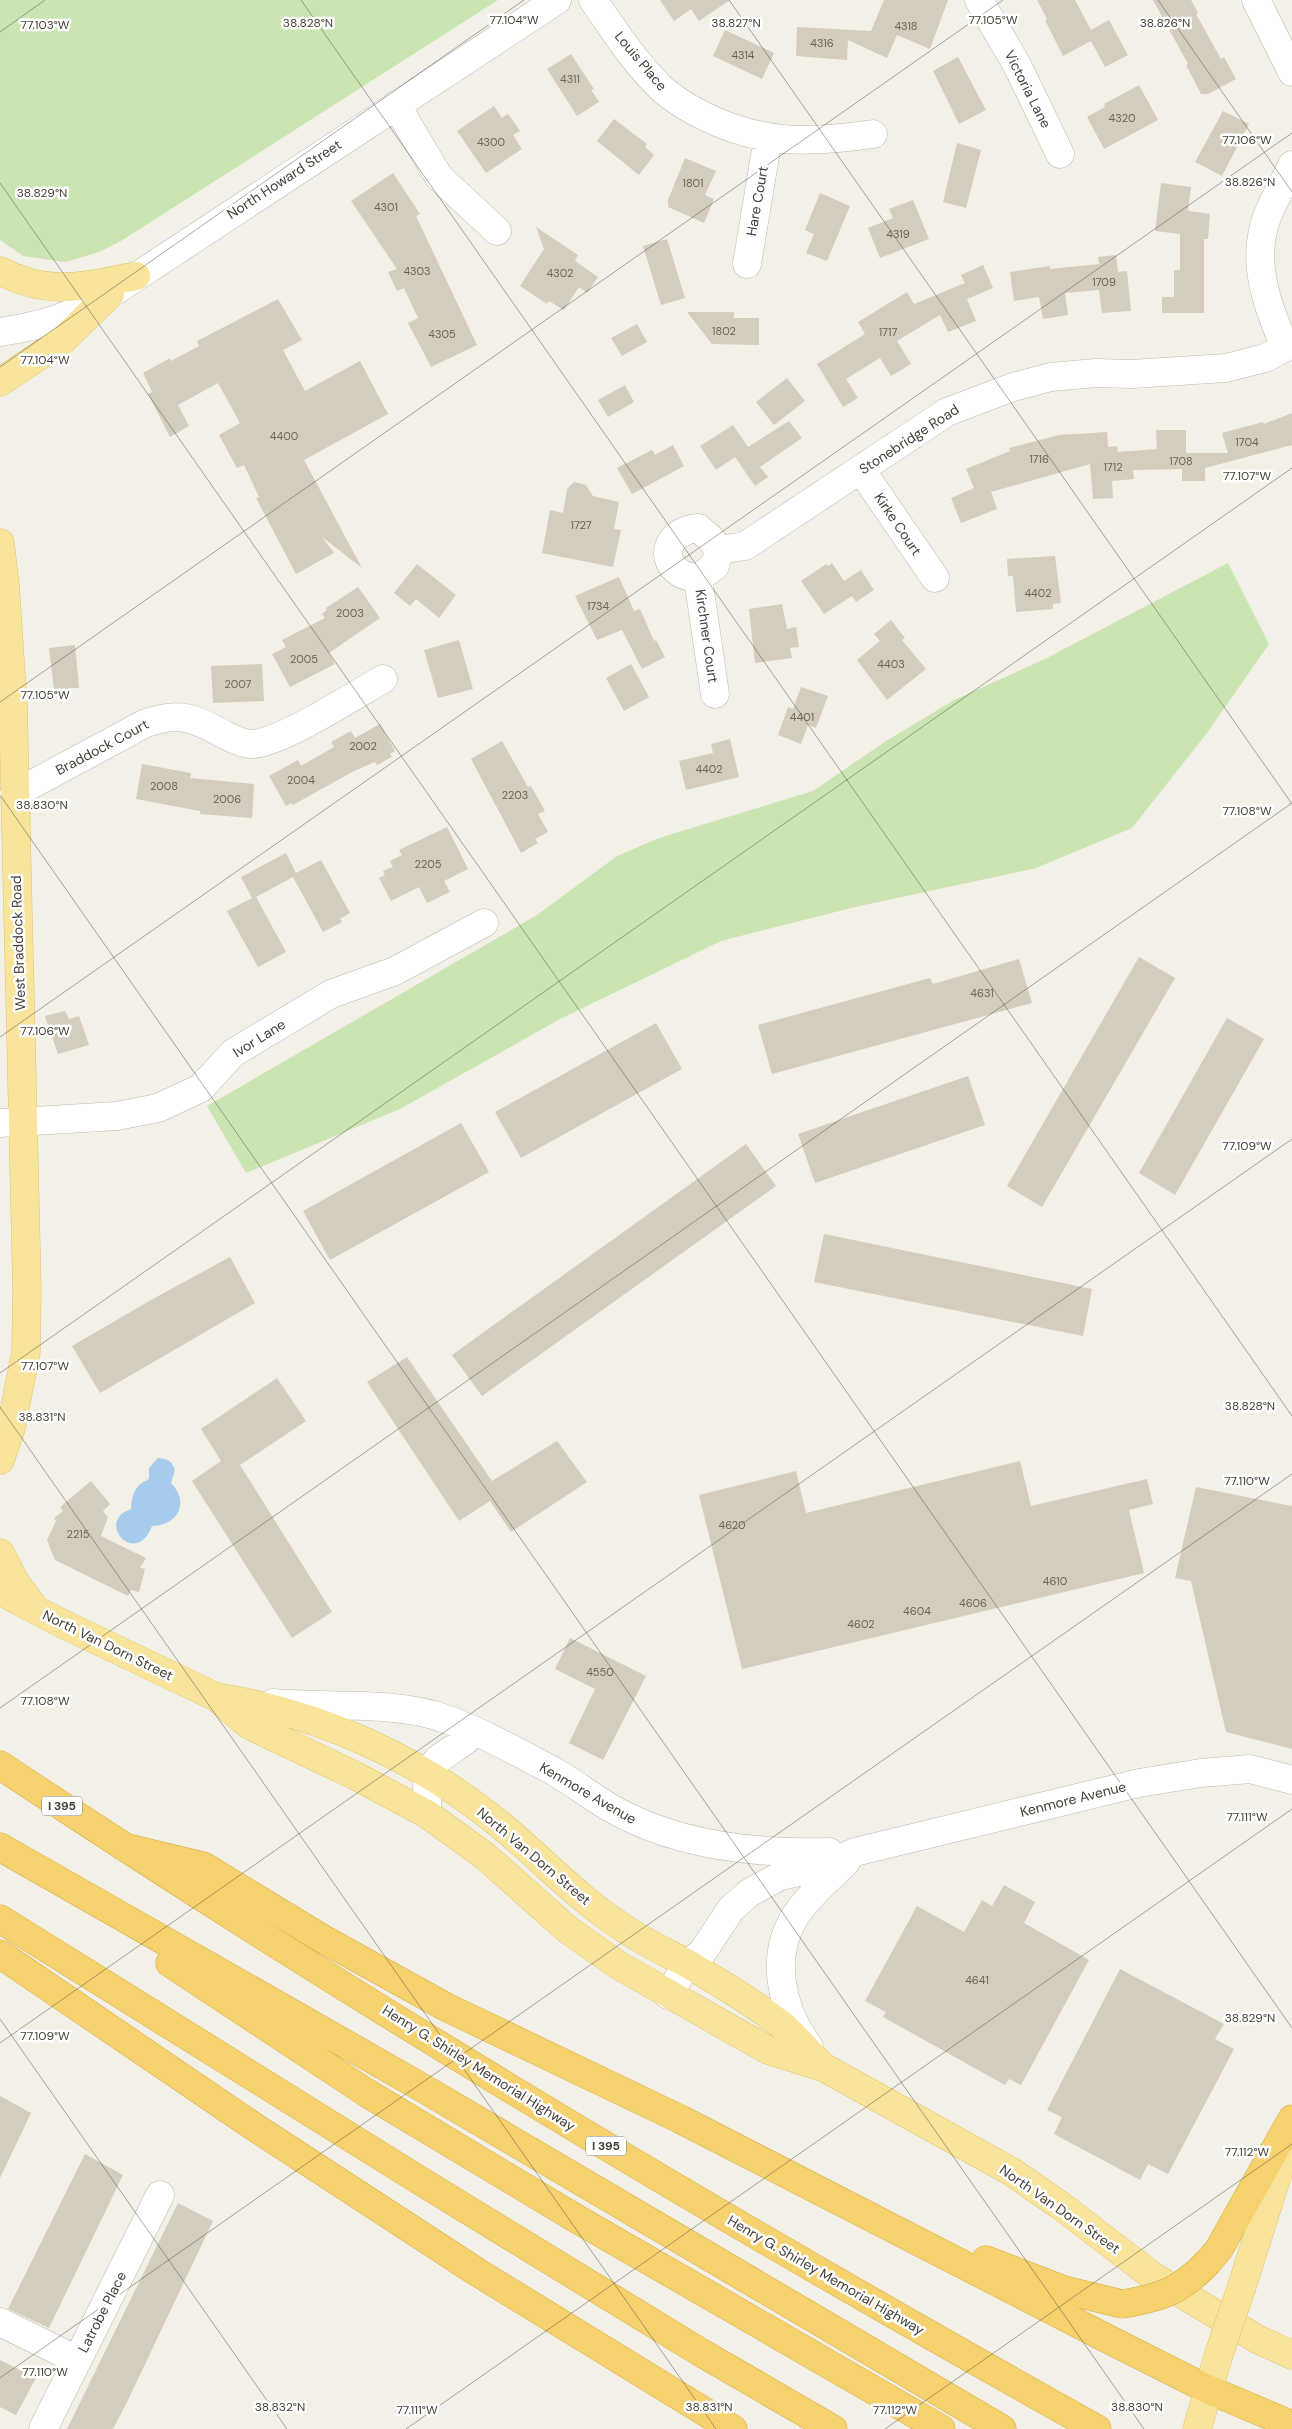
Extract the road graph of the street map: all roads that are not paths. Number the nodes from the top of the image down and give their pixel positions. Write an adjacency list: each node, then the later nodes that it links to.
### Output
1 (557, 0): 6 (street, North Howard Street)
2 (594, 0): 8 (street, Louis Place)
3 (979, 0): 9 (street, Victoria Lane)
4 (1256, 0): 5 (street)
5 (1292, 72)
6 (396, 106): 11 (street); 14 (street, North Howard Street)
7 (873, 134): 8 (street, Louis Place)
8 (768, 138): 12 (street, Hare Court)
9 (1060, 154)
10 (1292, 165): 17 (street)
11 (497, 231)
12 (747, 264)
13 (0, 271): 14 (main road)
14 (136, 276): 15 (street, North Howard Street)
15 (110, 294): 16 (street, North Howard Street); 18 (main road)
16 (0, 332)
17 (1288, 346): 19 (street, Stonebridge Road)
18 (0, 382)
19 (861, 470): 21 (street, Stonebridge Road); 23 (street, Kirke Court)
20 (0, 543): 26 (main road, West Braddock Road)
21 (719, 550): 22 (street); 22 (street)
22 (698, 578): 25 (street, Kirchner Court)
23 (935, 578)
24 (383, 679): 26 (street, Braddock Court)
25 (715, 694)
26 (14, 794): 28 (main road, West Braddock Road)
27 (484, 923): 28 (street, Ivor Lane)
28 (11, 1123): 29 (main road, West Braddock Road)
29 (0, 1460)
30 (0, 1554): 32 (main road)
31 (0, 1590): 32 (main road, North Van Dorn Street)
32 (36, 1610): 33 (main road, North Van Dorn Street)
33 (216, 1698): 34 (street, Kenmore Avenue); 36 (main road, North Van Dorn Street); 38 (main road, North Van Dorn Street)
34 (474, 1731): 36 (street); 42 (street, Kenmore Avenue)
35 (0, 1765): 40 (highway, Henry G. Shirley Memorial Highway / I 395)
36 (429, 1776): 38 (street); 45 (main road, North Van Dorn Street)
37 (1292, 1780): 41 (street, Kenmore Avenue)
38 (427, 1814): 46 (main road, North Van Dorn Street)
39 (0, 1848): 63 (highway); 64 (highway)
40 (124, 1848): 51 (highway); 65 (highway, Henry G. Shirley Memorial Highway / I 395)
41 (855, 1852): 42 (street, Kenmore Avenue); 45 (street, Kenmore Avenue); 47 (street)
42 (796, 1854): 45 (street, Kenmore Avenue)
43 (0, 1919): 62 (highway)
44 (0, 1954): 56 (highway)
45 (687, 1964): 46 (street, Kenmore Avenue); 47 (main road, North Van Dorn Street)
46 (668, 1994): 47 (main road, North Van Dorn Street)
47 (825, 2068): 53 (main road, North Van Dorn Street)
48 (1292, 2119): 51 (highway, bridge)
49 (1292, 2127): 55 (main road, bridge)
50 (160, 2195): 54 (street, Latrobe Place)
51 (863, 2214): 55 (highway)
52 (0, 2322): 54 (street)
53 (1292, 2355)
54 (77, 2360): 58 (street, Latrobe Place)
55 (1207, 2388): 57 (highway); 66 (main road)
56 (675, 2394): 59 (highway); 60 (highway); 61 (highway)
57 (1292, 2425)
58 (42, 2429)
59 (701, 2429)
60 (724, 2429)
61 (733, 2429)
62 (833, 2429)
63 (941, 2429)
64 (1002, 2429)
65 (1097, 2429)
66 (1197, 2429)

